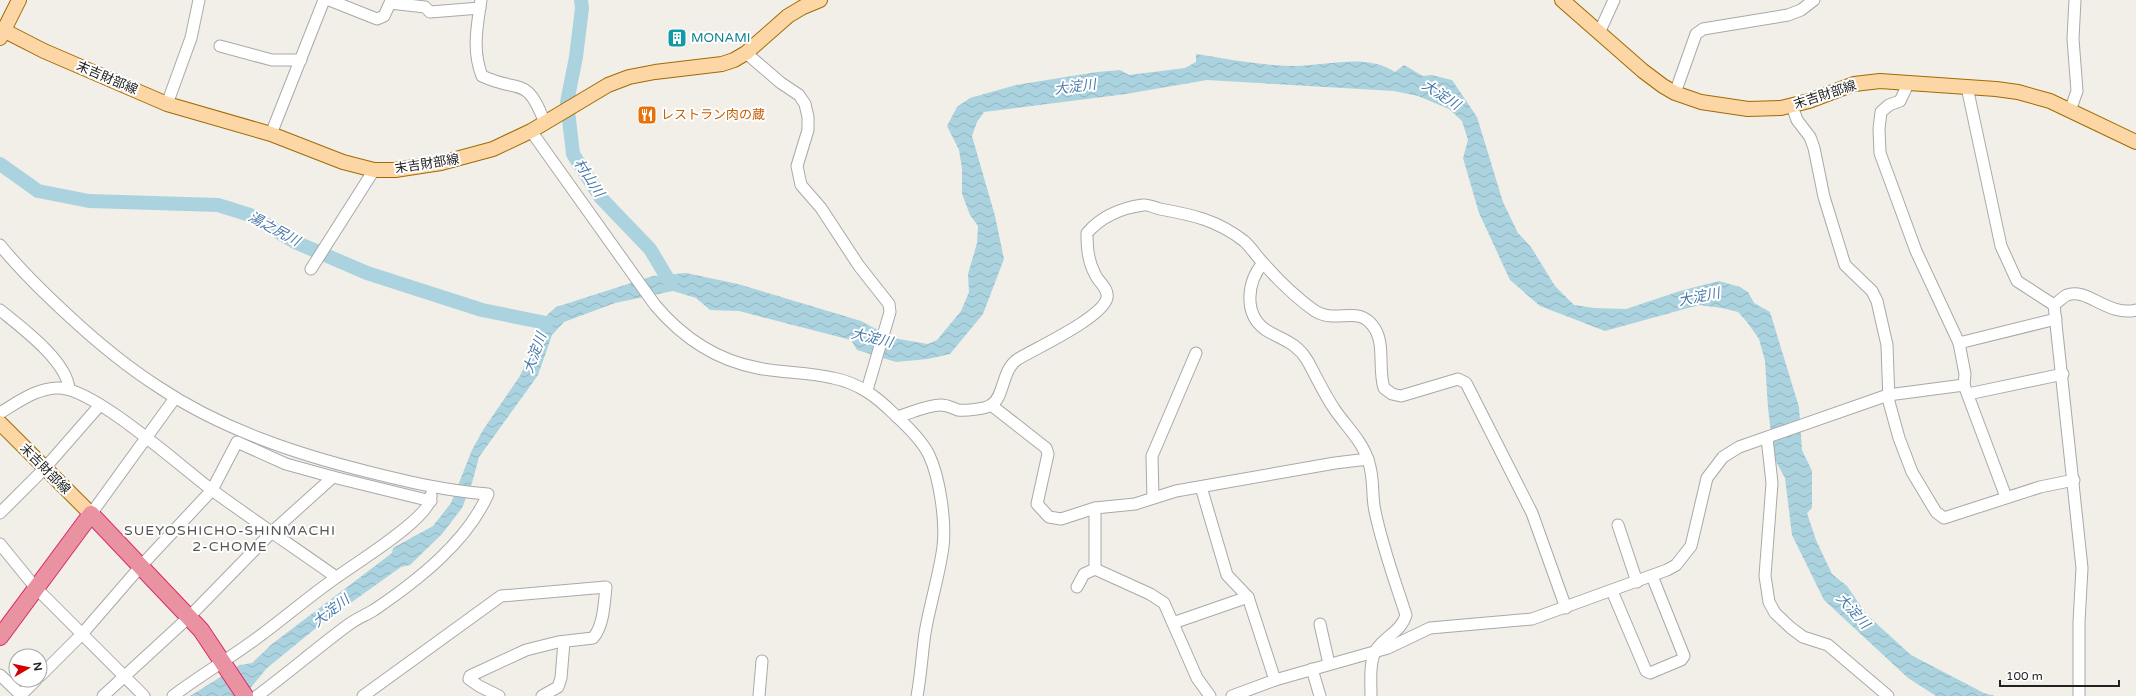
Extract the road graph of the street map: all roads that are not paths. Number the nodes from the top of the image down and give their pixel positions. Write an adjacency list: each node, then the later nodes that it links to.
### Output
1 (19, 0): 11 (main road)
2 (199, 0): 19 (street)
3 (324, 0): 15 (street)
4 (329, 0): 10 (street)
5 (820, 0): 14 (main road, 末吉財部線)
6 (1562, 0): 12 (main road, 末吉財部線)
7 (1614, 0): 12 (street)
8 (1814, 0): 18 (street)
9 (2075, 0): 21 (street)
10 (481, 4): 22 (street)
11 (1, 32): 19 (main road, 末吉財部線)
12 (1599, 33): 18 (main road, 末吉財部線)
13 (220, 46): 15 (street)
14 (746, 53): 22 (main road, 末吉財部線); 39 (street)
15 (301, 60): 24 (street)
16 (1909, 82): 17 (main road, 末吉財部線); 20 (main road, 末吉財部線); 34 (street)
17 (1967, 87): 21 (main road, 末吉財部線); 30 (street)
18 (1675, 93): 20 (main road, 末吉財部線)
19 (168, 104): 24 (main road, 末吉財部線)
20 (1792, 106): 40 (street)
21 (2070, 111): 25 (main road, 末吉財部線)
22 (545, 122): 23 (main road, 末吉財部線)
23 (531, 131): 26 (main road, 末吉財部線); 39 (street)
24 (271, 134): 26 (main road, 末吉財部線)
25 (2136, 142)
26 (374, 170): 29 (street)
27 (0, 245): 41 (street)
28 (1263, 263): 43 (street); 49 (street); 74 (street)
29 (311, 269)
30 (2054, 305): 32 (street); 33 (street)
31 (0, 310): 37 (street)
32 (2136, 310)
33 (2056, 319): 34 (street); 36 (street)
34 (1959, 343): 38 (street)
35 (1196, 354): 57 (street)
36 (2063, 374): 38 (street); 52 (street)
37 (69, 389): 42 (street); 44 (street)
38 (1966, 389): 40 (street); 56 (street)
39 (866, 390): 45 (street)
40 (1888, 395): 48 (street); 56 (street)
41 (175, 398): 47 (street); 54 (street)
42 (100, 405): 47 (street); 50 (street)
43 (991, 405): 45 (street); 59 (street)
44 (0, 413)
45 (897, 417): 101 (street)
46 (0, 423): 50 (main road, 末吉財部線)
47 (145, 437): 55 (street); 61 (street)
48 (1767, 438): 67 (street); 106 (street)
49 (1368, 459): 53 (street); 81 (street)
50 (44, 469): 60 (street); 61 (main road, 末吉財部線)
51 (333, 477): 55 (street); 58 (street); 63 (street)
52 (2074, 480): 56 (street); 107 (street)
53 (1201, 487): 57 (street); 73 (street)
54 (430, 488): 58 (street); 96 (street)
55 (212, 490): 63 (street); 65 (street)
56 (2006, 497)
57 (1153, 498): 59 (street)
58 (431, 501): 68 (street)
59 (1095, 508): 66 (street)
60 (0, 513)
61 (90, 514): 65 (highway); 70 (highway)
62 (1618, 525): 69 (street)
63 (273, 531): 68 (street); 75 (street)
64 (1, 547): 70 (street)
65 (140, 567): 75 (highway); 78 (street)
66 (1095, 569): 71 (street); 76 (street)
67 (1652, 576): 69 (street); 72 (street)
68 (336, 577): 83 (street)
69 (1637, 582): 72 (street)
70 (36, 587): 78 (street); 79 (highway)
71 (1077, 587)
72 (1612, 591): 74 (street)
73 (1248, 596): 76 (street); 89 (street)
74 (1566, 608): 81 (street)
75 (188, 617): 83 (highway); 88 (street)
76 (1173, 623): 102 (street)
77 (1320, 624): 84 (street)
78 (82, 634): 85 (street); 88 (street)
79 (0, 637)
80 (564, 642): 97 (street); 98 (street); 99 (street)
81 (1375, 651): 84 (street); 105 (street)
82 (762, 661): 100 (street)
83 (225, 664): 94 (street); 95 (highway)
84 (1329, 664): 86 (street)
85 (48, 668)
86 (1312, 669): 89 (street); 104 (street)
87 (0, 675): 91 (street)
88 (124, 676): 92 (street); 93 (street)
89 (1275, 680): 103 (street)
90 (28, 688): 91 (street)
91 (21, 696)
92 (104, 696)
93 (144, 696)
94 (172, 696)
95 (245, 696)
96 (257, 696)
97 (363, 696)
98 (499, 696)
99 (542, 696)
100 (759, 696)
101 (917, 696)
102 (1210, 696)
103 (1232, 696)
104 (1320, 696)
105 (1371, 696)
106 (1888, 696)
107 (2079, 696)

